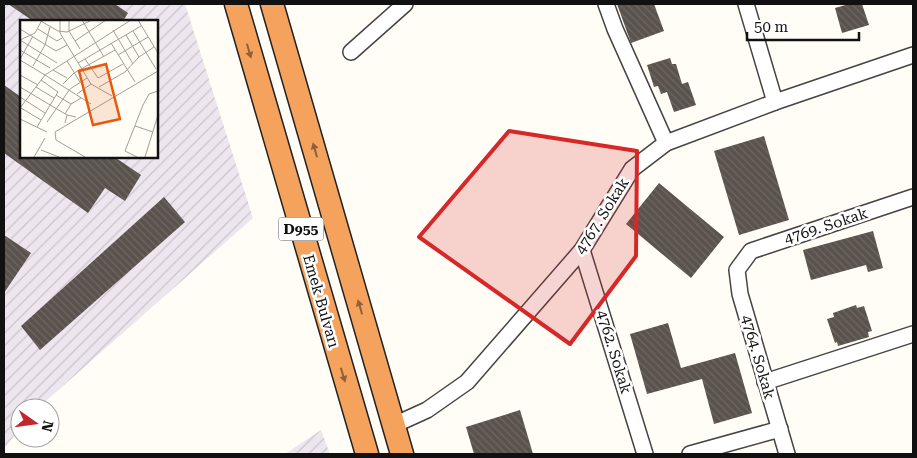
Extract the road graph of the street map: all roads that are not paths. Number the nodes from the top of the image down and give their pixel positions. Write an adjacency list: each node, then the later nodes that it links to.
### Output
1 (236, 4): 17 (highway, Emek Bulvarı / D955, one-way to 17)
2 (272, 4): 15 (highway, D955, one-way to 2)
3 (405, 4): 6 (street)
4 (606, 4): 9 (street)
5 (746, 4): 8 (street)
6 (351, 52)
7 (913, 55): 8 (street, 4767. Sokak)
8 (775, 102): 9 (street, 4767. Sokak)
9 (666, 143): 11 (street, 4767. Sokak)
10 (913, 197): 12 (street, 4769. Sokak)
11 (582, 250): 15 (street, 4767. Sokak); 19 (street, 4762. Sokak)
12 (742, 261): 14 (street, 4764. Sokak)
13 (913, 334): 14 (street)
14 (765, 382): 16 (street, 4764. Sokak)
15 (394, 425): 18 (highway, D955)
16 (780, 430): 20 (street); 21 (street, 4764. Sokak)
17 (367, 454)
18 (402, 454)
19 (645, 454)
20 (690, 454)
21 (787, 454)

